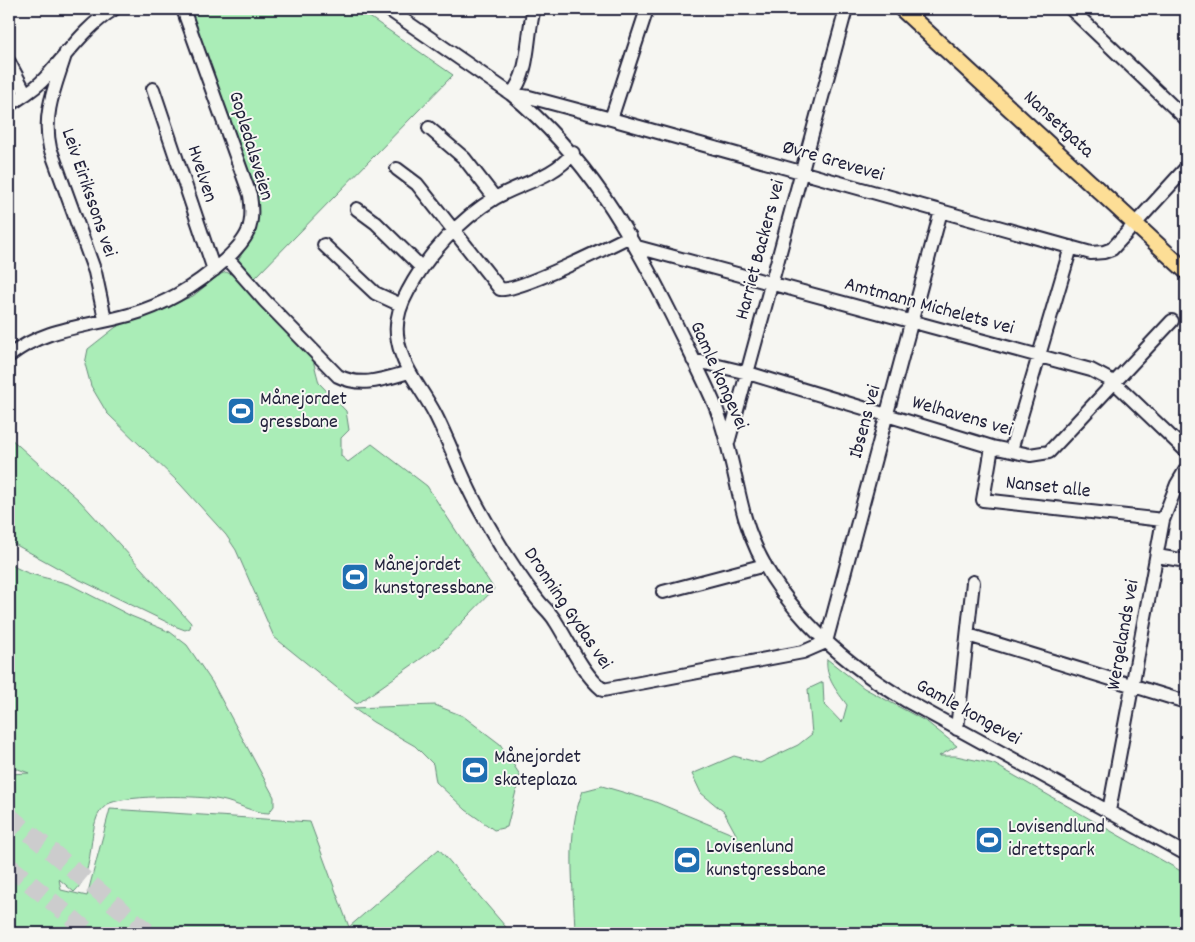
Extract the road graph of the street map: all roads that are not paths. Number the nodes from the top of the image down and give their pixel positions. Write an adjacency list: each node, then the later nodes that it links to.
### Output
1 (114, 9): 9 (street, Leiv Eirikssons vei)
2 (183, 9): 32 (street, Gopledalsveien)
3 (388, 9): 10 (street, Gamle kongevei)
4 (534, 9): 15 (street)
5 (647, 9): 17 (street)
6 (902, 9): 27 (main road, Nansetgata)
7 (1071, 9): 18 (street)
8 (842, 10): 23 (street, Harriet Backers vei)
9 (100, 13): 11 (street, Leiv Eirikssons vei)
10 (402, 13): 15 (street, Gamle kongevei)
11 (66, 52): 14 (street, Leiv Eirikssons vei); 38 (street, Leiv Eirikssons vei)
12 (9, 62): 14 (street)
13 (153, 89): 34 (street, Hvelven)
14 (26, 94): 16 (street, Leiv Eirikssons vei)
15 (512, 94): 17 (street, Øvre Grevevei); 20 (street, Gamle kongevei)
16 (9, 105)
17 (611, 119): 23 (street, Øvre Grevevei)
18 (1186, 119)
19 (429, 128): 24 (street)
20 (572, 153): 24 (street, Dronning Gydas vei); 29 (street, Gamle kongevei)
21 (1186, 168): 27 (street, Øvre Grevevei)
22 (397, 169): 28 (street)
23 (801, 173): 26 (street, Øvre Grevevei); 36 (street, Harriet Backers vei)
24 (495, 198): 28 (street, Dronning Gydas vei)
25 (358, 209): 33 (street)
26 (942, 211): 31 (street, Øvre Grevevei); 40 (street, Ibsens vei)
27 (1136, 225): 31 (street, Øvre Grevevei); 35 (main road, Nansetgata)
28 (455, 230): 29 (street); 33 (street, Dronning Gydas vei)
29 (634, 242): 36 (street, Amtmann Michelets vei); 43 (street, Gamle kongevei)
30 (324, 245): 37 (street)
31 (1070, 247): 42 (street)
32 (227, 258): 34 (street, Gopledalsveien); 44 (street)
33 (422, 268): 37 (street, Dronning Gydas vei)
34 (214, 270): 38 (street, Gopledalsveien)
35 (1186, 271)
36 (770, 283): 40 (street, Amtmann Michelets vei); 45 (street, Harriet Backers vei)
37 (401, 305): 44 (street, Dronning Gydas vei)
38 (105, 319): 41 (street, Gopledalsveien)
39 (1172, 321): 46 (street, Welhavens vei)
40 (912, 322): 42 (street, Amtmann Michelets vei); 47 (street, Ibsens vei)
41 (9, 356)
42 (1038, 357): 46 (street, Amtmann Michelets vei); 50 (street)
43 (693, 360): 45 (street, Welhavens vei); 48 (street, Gamle kongevei)
44 (408, 372): 60 (street, Dronning Gydas vei)
45 (748, 373): 47 (street, Welhavens vei); 48 (street, Harriet Backers vei)
46 (1114, 382): 50 (street, Welhavens vei); 51 (street, Amtmann Michelets vei)
47 (886, 415): 49 (street, Welhavens vei); 60 (street, Ibsens vei)
48 (728, 443): 56 (street, Gamle kongevei)
49 (992, 447): 50 (street, Welhavens vei); 53 (street, Nanset alle)
50 (1011, 450)
51 (1186, 451)
52 (1186, 469): 53 (street, Wergelands vei)
53 (1163, 520): 54 (street, Wergelands vei)
54 (1157, 556): 55 (street); 61 (street, Wergelands vei)
55 (1186, 561)
56 (765, 565): 58 (street); 60 (street, Gamle kongevei)
57 (974, 582): 59 (street)
58 (663, 592)
59 (968, 635): 61 (street); 63 (street)
60 (826, 642): 63 (street, Gamle kongevei)
61 (1134, 684): 62 (street); 64 (street, Wergelands vei)
62 (1186, 702)
63 (957, 729): 64 (street, Gamle kongevei)
64 (1110, 811): 65 (street, Gamle kongevei)
65 (1186, 854)

